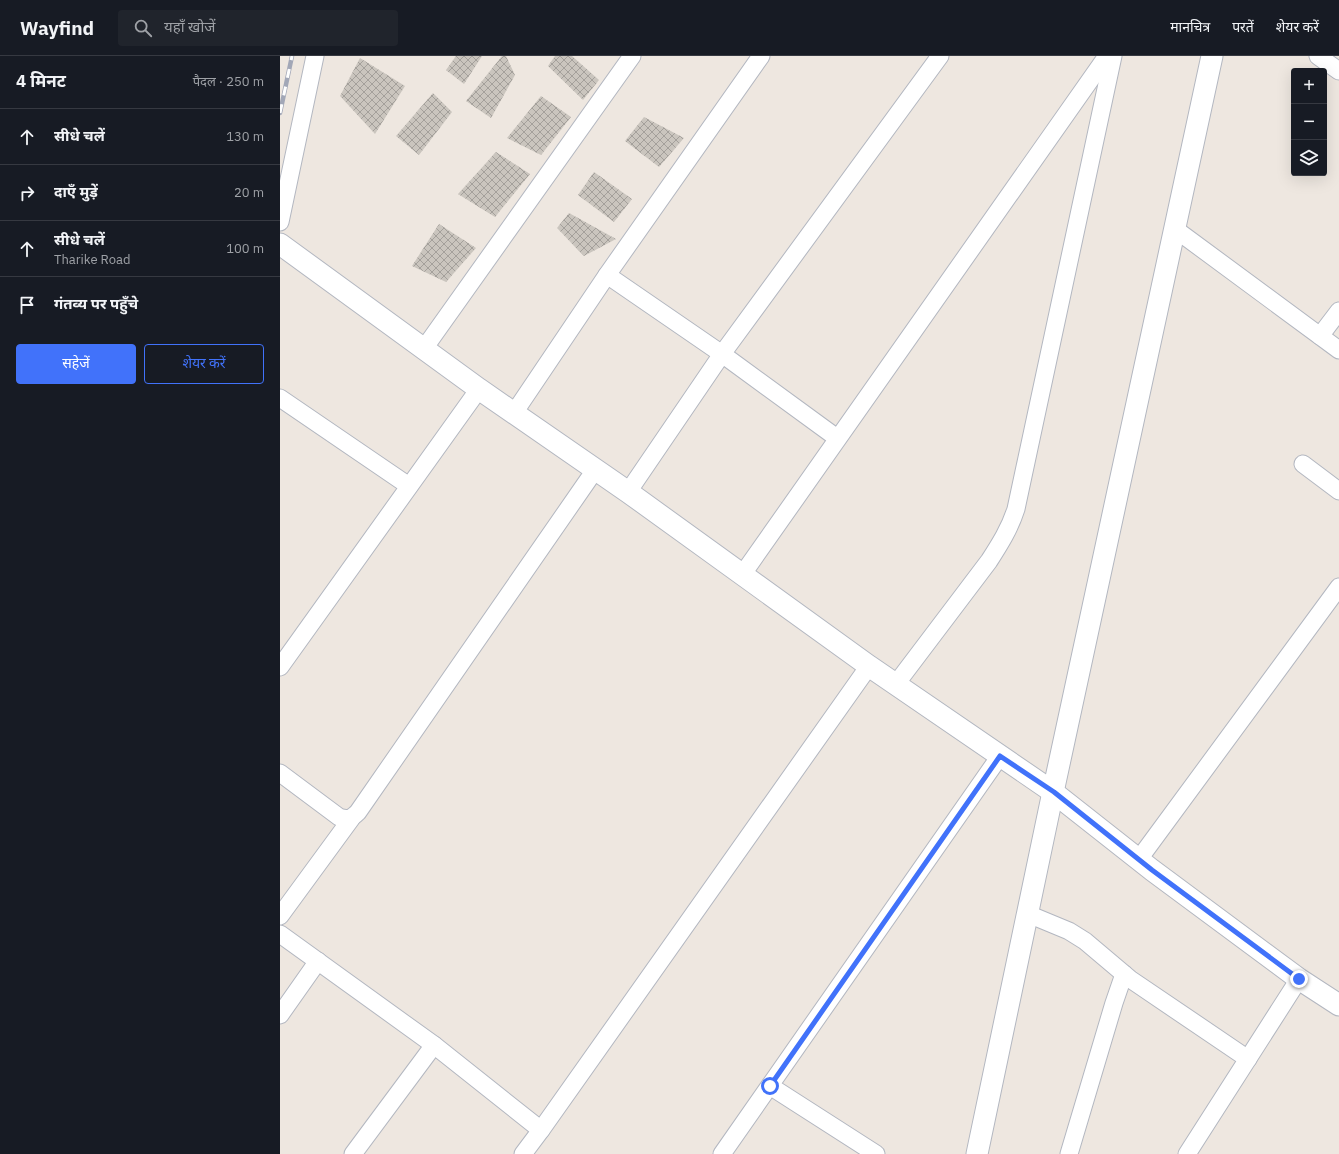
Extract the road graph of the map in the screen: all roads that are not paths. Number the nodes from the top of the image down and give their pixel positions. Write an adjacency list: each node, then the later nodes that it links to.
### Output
1 (315, 56): 10 (street)
2 (632, 56): 16 (street)
3 (761, 56): 13 (street)
4 (940, 56): 18 (street)
5 (1107, 56): 22 (street)
6 (1113, 56): 32 (street)
7 (1212, 56): 11 (street)
8 (1318, 56): 9 (street)
9 (1339, 71)
10 (280, 222)
11 (1175, 228): 15 (street); 35 (street)
12 (280, 244): 16 (street)
13 (607, 275): 18 (street); 21 (street)
14 (1339, 310): 15 (street)
15 (1320, 336): 17 (street)
16 (423, 350): 19 (street)
17 (1339, 350)
18 (722, 354): 22 (street); 26 (street)
19 (479, 389): 21 (street); 25 (street)
20 (280, 398): 25 (street)
21 (514, 413): 24 (street)
22 (837, 438): 28 (street)
23 (1303, 464): 27 (street)
24 (595, 470): 26 (street); 36 (street)
25 (409, 486): 31 (street)
26 (628, 492): 28 (street)
27 (1339, 492)
28 (742, 575): 30 (street)
29 (1339, 587): 37 (street)
30 (869, 666): 32 (street); 49 (street)
31 (280, 667)
32 (896, 684): 33 (street)
33 (1000, 756): 35 (street); 48 (street)
34 (280, 773): 36 (street)
35 (1054, 792): 37 (street); 38 (street)
36 (351, 819): 39 (street)
37 (1139, 859): 43 (street)
38 (1028, 914): 42 (street); 54 (street)
39 (280, 916)
40 (280, 934): 41 (street)
41 (318, 961): 45 (street); 46 (street)
42 (1124, 974): 47 (street); 55 (street)
43 (1299, 979): 44 (street); 47 (street)
44 (1339, 1005)
45 (280, 1015)
46 (434, 1045): 49 (street); 50 (street)
47 (1248, 1059): 56 (street)
48 (770, 1086): 52 (street); 53 (street)
49 (541, 1130): 51 (street)
50 (354, 1154)
51 (523, 1154)
52 (722, 1154)
53 (876, 1154)
54 (977, 1154)
55 (1069, 1154)
56 (1187, 1154)

